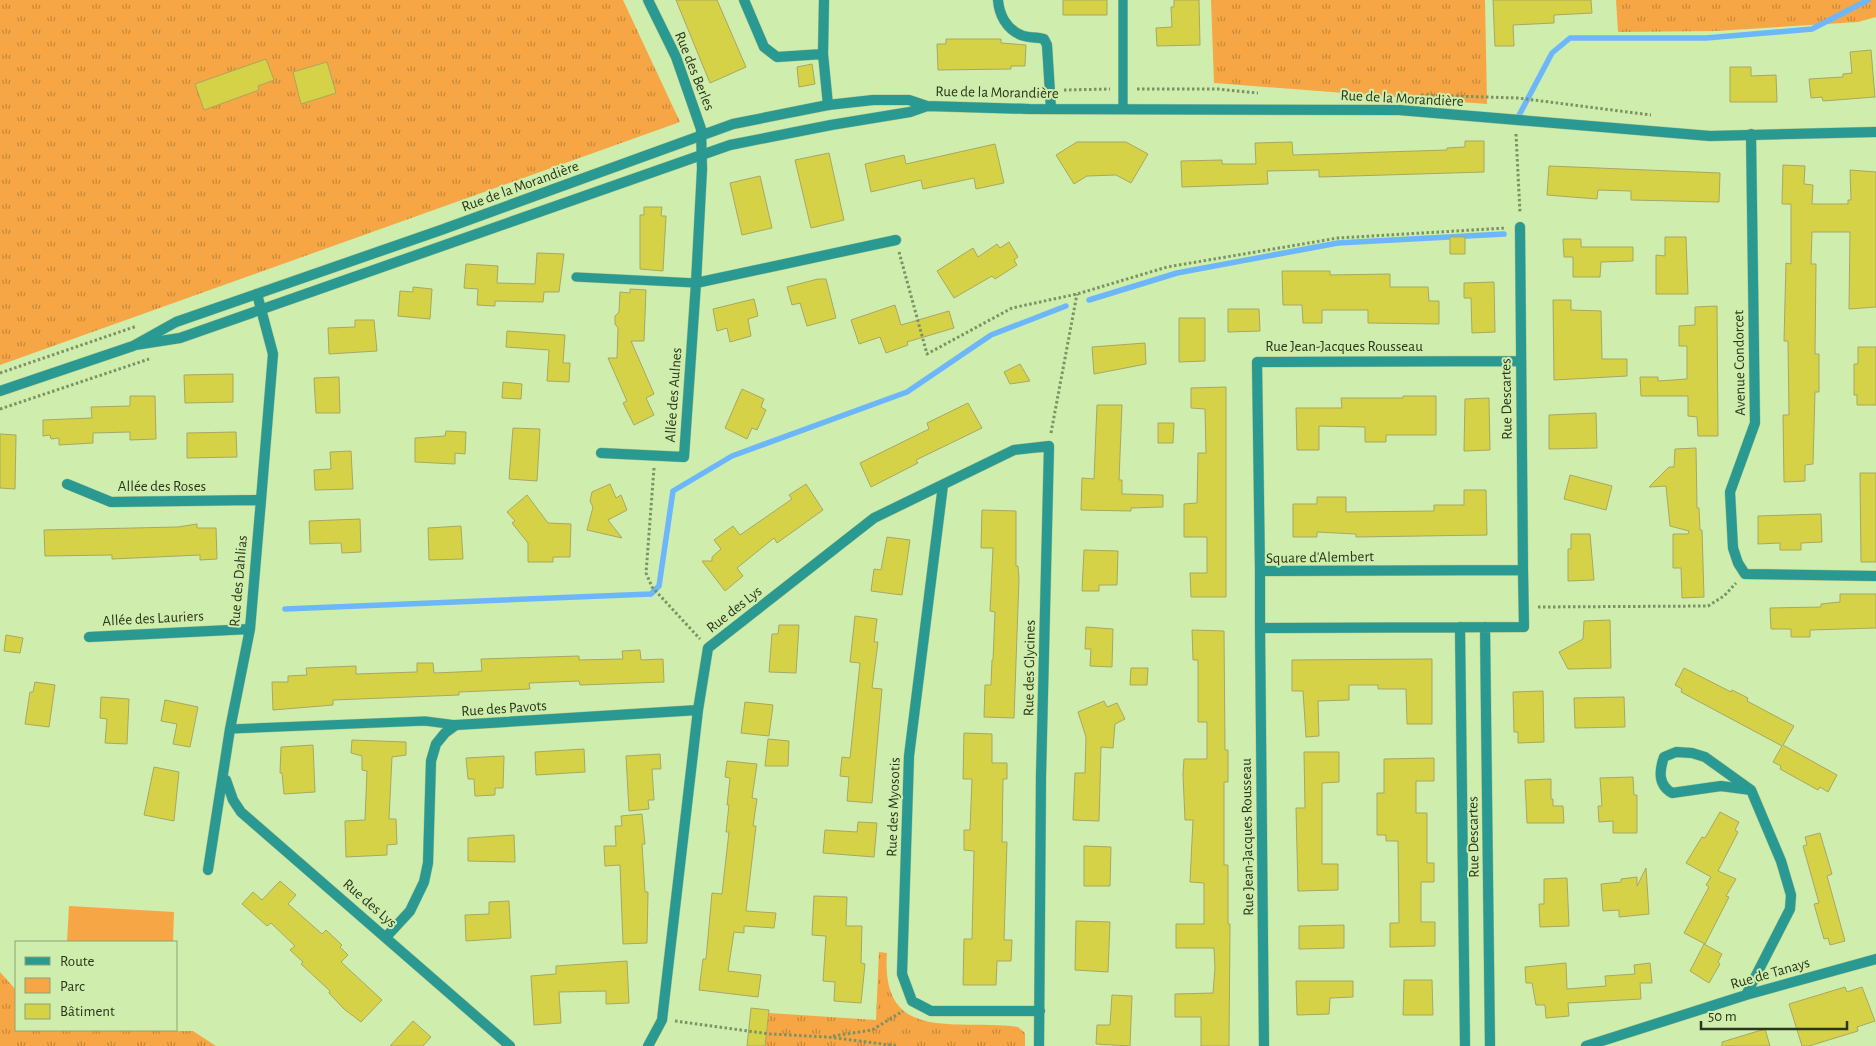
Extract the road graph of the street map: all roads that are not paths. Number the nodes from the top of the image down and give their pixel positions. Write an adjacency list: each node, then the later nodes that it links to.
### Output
1 (648, 0): 13 (street, Rue des Berles)
2 (744, 0): 6 (street)
3 (824, 0): 6 (street)
4 (998, 0): 10 (street)
5 (1123, 0): 9 (lane)
6 (823, 54): 7 (street)
7 (828, 105): 8 (street, Rue de la Morandière); 13 (street, Rue de la Morandière)
8 (926, 106): 10 (street, Rue de la Morandière); 14 (street, Rue de la Morandière)
9 (1123, 108): 10 (street, Rue de la Morandière); 12 (street, Rue de la Morandière)
10 (1050, 109)
11 (1876, 132): 12 (street, Rue de la Morandière)
12 (1750, 134): 31 (street, Avenue Condorcet)
13 (701, 136): 14 (street, Rue des Berles); 19 (street, Rue de la Morandière)
14 (701, 156): 18 (street, Allée des Aulnes); 20 (street, Rue de la Morandière)
15 (1520, 227): 22 (street, Rue Descartes)
16 (896, 240): 18 (street)
17 (576, 277): 18 (lane)
18 (696, 283): 25 (street, Allée des Aulnes)
19 (257, 294): 20 (street, Rue des Dahlias); 21 (street, Rue de la Morandière)
20 (262, 310): 21 (street, Rue de la Morandière); 28 (street, Rue des Dahlias)
21 (132, 346): 23 (street, Rue de la Morandière)
22 (1520, 361): 29 (street, Rue Descartes); 30 (street, Rue Jean-Jacques Rousseau)
23 (0, 391)
24 (1049, 446): 27 (street, Rue des Lys); 46 (street, Rue des Glycines)
25 (601, 453)
26 (66, 484): 28 (street, Allée des Roses)
27 (943, 485): 37 (street, Rue des Lys); 46 (street, Rue des Myosotis)
28 (261, 500): 35 (street, Rue des Dahlias)
29 (1523, 570): 30 (street, Square d'Alembert); 33 (street)
30 (1260, 571): 34 (street, Square d'Alembert)
31 (1876, 576)
32 (1460, 627): 33 (street); 34 (street); 51 (street, Rue Descartes)
33 (1485, 627): 52 (street, Rue Descartes)
34 (1260, 628): 50 (street, Rue Jean-Jacques Rousseau)
35 (250, 629): 36 (street, Allée des Lauriers); 39 (street, Rue des Dahlias)
36 (89, 637)
37 (698, 710): 38 (street, Rue des Pavots); 48 (street, Rue des Lys)
38 (456, 725): 39 (lane); 43 (street, Rue des Pavots)
39 (230, 729): 40 (street, Rue des Dahlias)
40 (224, 774): 42 (street, Rue des Dahlias); 43 (street, Rue des Lys)
41 (1751, 790): 41 (street); 45 (street)
42 (208, 870)
43 (386, 937): 47 (street, Rue des Lys)
44 (1876, 959): 45 (street, Rue de Tanays)
45 (1746, 995): 53 (street, Rue de Tanays)
46 (1040, 1011): 49 (street, Rue des Glycines)
47 (510, 1046)
48 (648, 1046)
49 (1038, 1046)
50 (1264, 1046)
51 (1465, 1046)
52 (1490, 1046)
53 (1586, 1046)

